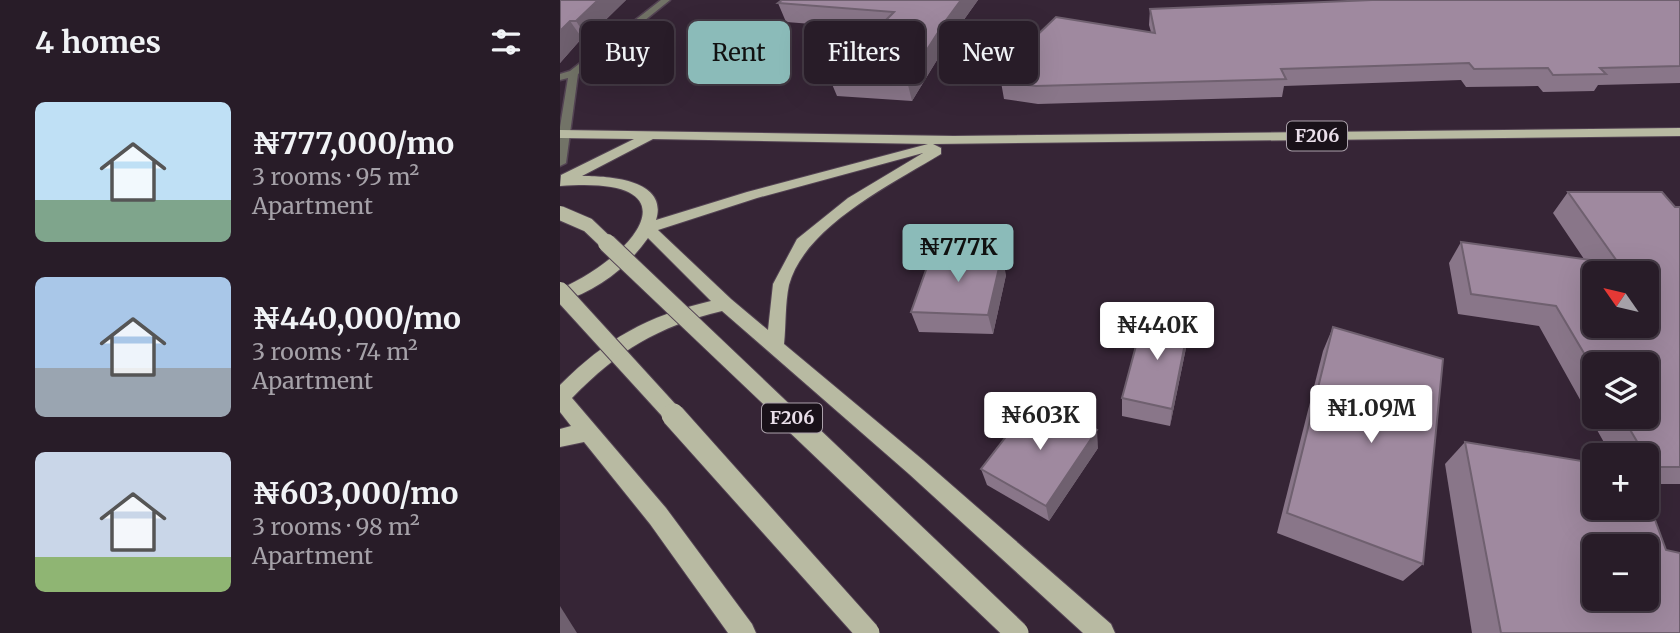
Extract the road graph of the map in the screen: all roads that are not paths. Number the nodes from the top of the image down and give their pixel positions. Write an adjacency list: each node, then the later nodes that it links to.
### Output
1 (666, 0): 2 (street)
2 (573, 73): 3 (street); 5 (street)
3 (560, 77)
4 (1680, 132): 7 (main road, F206)
5 (562, 134): 6 (main road, F206); 8 (street)
6 (654, 135): 7 (main road, F206); 9 (main road)
7 (954, 141): 11 (main road); 15 (main road)
8 (560, 163)
9 (560, 182): 11 (main road)
10 (560, 213): 21 (main road, F206, bridge)
11 (647, 228): 13 (main road); 14 (main road)
12 (560, 291): 20 (main road, bridge)
13 (560, 296)
14 (725, 304): 15 (main road); 16 (main road)
15 (775, 346): 22 (main road)
16 (560, 398): 17 (main road)
17 (587, 432): 18 (main road); 19 (main road)
18 (560, 438)
19 (743, 633)
20 (868, 633)
21 (1017, 633)
22 (1102, 633)

